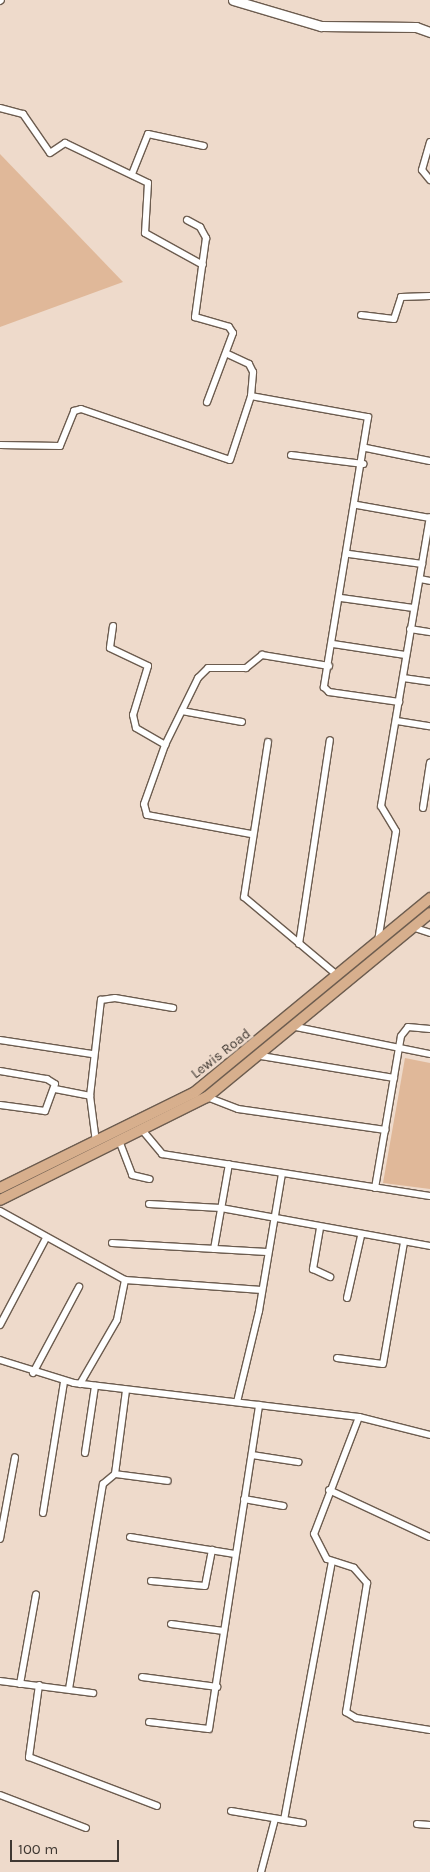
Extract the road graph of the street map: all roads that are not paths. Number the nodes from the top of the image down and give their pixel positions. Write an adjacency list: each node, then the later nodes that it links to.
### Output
1 (233, 0): 2 (street)
2 (430, 32)
3 (0, 108): 6 (street)
4 (430, 142): 7 (street)
5 (204, 146): 6 (street)
6 (132, 174): 9 (street)
7 (430, 180)
8 (187, 220): 9 (street)
9 (203, 265): 12 (street)
10 (430, 296): 11 (street)
11 (361, 315)
12 (228, 354): 13 (street); 14 (street)
13 (251, 396): 15 (street); 16 (street)
14 (207, 402)
15 (0, 445)
16 (366, 448): 18 (street); 19 (street)
17 (291, 454): 19 (street)
18 (430, 461)
19 (363, 464): 20 (street)
20 (357, 505): 21 (street); 23 (street)
21 (430, 518): 22 (street)
22 (429, 536): 24 (street)
23 (349, 554): 24 (street); 27 (street)
24 (422, 564): 25 (street)
25 (420, 579): 26 (street); 28 (street)
26 (430, 581)
27 (341, 598): 28 (street); 32 (street)
28 (413, 608): 30 (street)
29 (113, 626): 44 (street)
30 (410, 629): 31 (street); 33 (street)
31 (430, 632)
32 (333, 644): 33 (street); 34 (street)
33 (405, 655): 35 (street)
34 (329, 666): 37 (street); 38 (street)
35 (402, 678): 36 (street); 37 (street)
36 (430, 682)
37 (399, 702): 39 (street)
38 (182, 711): 40 (street); 44 (street)
39 (397, 721): 41 (street); 52 (street)
40 (242, 722)
41 (430, 726)
42 (330, 740): 53 (street)
43 (268, 742): 47 (street)
44 (165, 745): 47 (street)
45 (430, 763): 46 (street)
46 (422, 808)
47 (251, 834): 53 (street)
48 (430, 898): 52 (main road, Lewis Road)
49 (430, 913): 50 (main road, Lewis Road)
50 (412, 927): 51 (street); 56 (main road, Lewis Road)
51 (430, 933)
52 (377, 942): 54 (main road, Lewis Road)
53 (299, 944): 54 (street)
54 (337, 975): 71 (main road, Lewis Road)
55 (173, 1008): 60 (street)
56 (296, 1027): 59 (street); 62 (main road, Lewis Road)
57 (430, 1029): 59 (street)
58 (0, 1040): 60 (street)
59 (400, 1047): 61 (street); 64 (street)
60 (92, 1054): 66 (street)
61 (430, 1054)
62 (261, 1056): 64 (street); 67 (main road, Lewis Road)
63 (0, 1071): 65 (street)
64 (394, 1078): 69 (street)
65 (55, 1088): 66 (street); 68 (street)
66 (90, 1096): 71 (street)
67 (207, 1097): 69 (street); 70 (main road, Lewis Road)
68 (0, 1105)
69 (386, 1130): 77 (street)
70 (143, 1131): 72 (main road, Lewis Road); 73 (street)
71 (96, 1142): 76 (main road, Lewis Road)
72 (120, 1143): 75 (street); 79 (main road, Lewis Road)
73 (229, 1164): 74 (street); 81 (street)
74 (282, 1174): 77 (street); 83 (street)
75 (150, 1179)
76 (0, 1188)
77 (375, 1188): 78 (street)
78 (430, 1196)
79 (0, 1200)
80 (149, 1204): 81 (street)
81 (221, 1208): 83 (street); 90 (street)
82 (0, 1212): 86 (street)
83 (274, 1219): 84 (street); 91 (street)
84 (320, 1228): 85 (street); 92 (street)
85 (361, 1236): 87 (street); 96 (street)
86 (46, 1238): 93 (street); 97 (street)
87 (404, 1242): 89 (street); 98 (street)
88 (112, 1243): 90 (street)
89 (430, 1246)
90 (214, 1249): 91 (street)
91 (268, 1252): 95 (street)
92 (330, 1276)
93 (125, 1280): 95 (street); 102 (street)
94 (79, 1288): 100 (street)
95 (262, 1290): 105 (street)
96 (347, 1298)
97 (0, 1325)
98 (337, 1358)
99 (0, 1360): 100 (street)
100 (33, 1373): 101 (street)
101 (64, 1382): 102 (street); 118 (street)
102 (80, 1384): 103 (street)
103 (95, 1386): 104 (street); 109 (street)
104 (126, 1390): 105 (street); 113 (street)
105 (236, 1402): 106 (street)
106 (259, 1404): 107 (street); 110 (street)
107 (359, 1417): 108 (street); 115 (street)
108 (430, 1436)
109 (85, 1453)
110 (252, 1455): 112 (street); 116 (street)
111 (14, 1457): 119 (street)
112 (298, 1462)
113 (114, 1474): 114 (street); 135 (street)
114 (168, 1481)
115 (329, 1490): 121 (street); 125 (street)
116 (244, 1499): 117 (street); 124 (street)
117 (283, 1506)
118 (43, 1513)
119 (2, 1517): 122 (street)
120 (130, 1537): 123 (street)
121 (430, 1537)
122 (0, 1539)
123 (212, 1550): 124 (street); 126 (street)
124 (235, 1554): 129 (street)
125 (332, 1562): 138 (street); 143 (street)
126 (151, 1581)
127 (36, 1594): 132 (street)
128 (171, 1624): 129 (street)
129 (224, 1631): 134 (street)
130 (142, 1677): 134 (street)
131 (0, 1681): 132 (street)
132 (20, 1684): 133 (street)
133 (39, 1685): 135 (street); 140 (street)
134 (217, 1687): 137 (street)
135 (69, 1689): 136 (street)
136 (93, 1693)
137 (150, 1722)
138 (430, 1730)
139 (0, 1795): 147 (street)
140 (157, 1806)
141 (231, 1811): 142 (street)
142 (275, 1819): 143 (street); 148 (street)
143 (284, 1820): 144 (street)
144 (303, 1823)
145 (417, 1824): 146 (street)
146 (430, 1825)
147 (86, 1828)
148 (261, 1872)

